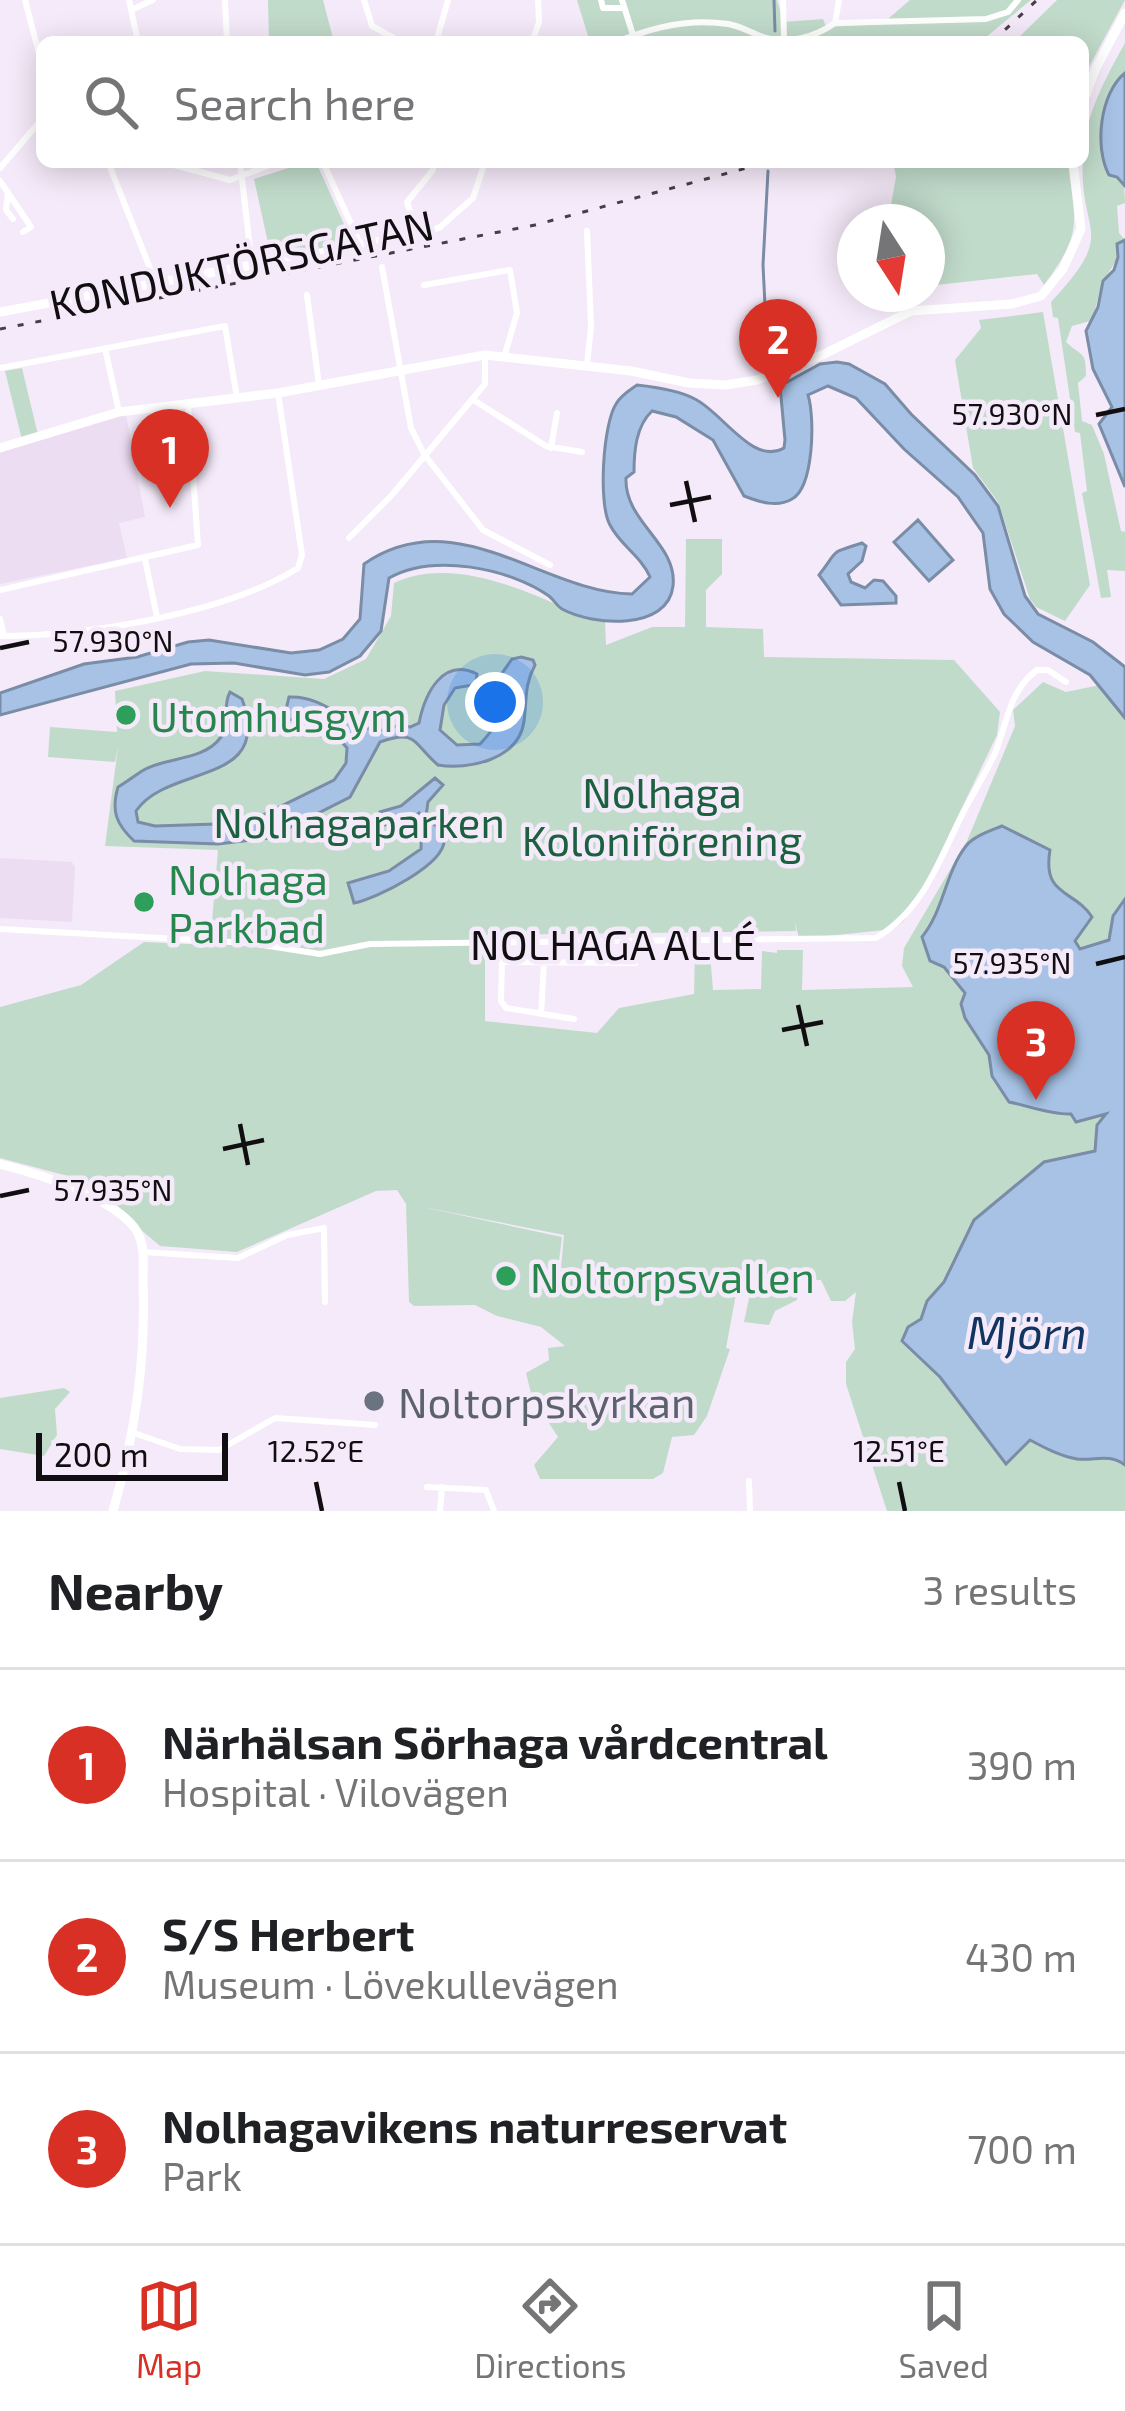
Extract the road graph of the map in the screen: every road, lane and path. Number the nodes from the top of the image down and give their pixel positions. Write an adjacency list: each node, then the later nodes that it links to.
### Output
1 (26, 0): 24 (street)
2 (153, 0): 11 (street)
3 (225, 0): 17 (street)
4 (364, 0): 18 (street)
5 (448, 0): 19 (street)
6 (538, 0): 20 (street)
7 (601, 0): 12 (street)
8 (783, 0): 22 (street)
9 (839, 0): 14 (street)
10 (1018, 0): 14 (street)
11 (131, 4): 16 (street)
12 (622, 4): 15 (street)
13 (1125, 13): 25 (street)
14 (835, 23): 23 (street)
15 (633, 35): 21 (street)
16 (137, 36)
17 (227, 36)
18 (390, 36)
19 (438, 36)
20 (534, 36)
21 (757, 36)
22 (784, 36)
23 (812, 36)
24 (36, 44)
25 (1089, 86)
26 (36, 126): 27 (street)
27 (0, 168)
28 (110, 168): 46 (street)
29 (186, 168): 36 (street)
30 (241, 168): 36 (street)
31 (261, 168): 36 (street)
32 (326, 168): 43 (street)
33 (433, 168): 42 (street)
34 (482, 168): 42 (street, KONDUKTÖRSGATAN)
35 (1074, 168): 53 (street)
36 (242, 175): 44 (street)
37 (0, 182): 38 (street)
38 (8, 192): 39 (street); 41 (street)
39 (13, 219)
40 (586, 231): 53 (street)
41 (23, 232)
42 (418, 235): 43 (street, KONDUKTÖRSGATAN)
43 (361, 246): 44 (street, KONDUKTÖRSGATAN)
44 (252, 265): 46 (street, KONDUKTÖRSGATAN)
45 (382, 267): 55 (street)
46 (156, 285): 49 (street, KONDUKTÖRSGATAN)
47 (424, 285): 51 (street)
48 (307, 295): 57 (street)
49 (0, 313)
50 (105, 348): 54 (street); 59 (street); 62 (street)
51 (505, 354): 52 (street); 53 (street)
52 (485, 355): 55 (street); 60 (street)
53 (581, 365): 56 (street)
54 (0, 368)
55 (400, 369): 57 (street); 67 (street)
56 (574, 381)
57 (319, 385): 58 (street)
58 (278, 393): 59 (street); 72 (street)
59 (237, 398): 61 (street)
60 (472, 399): 65 (street); 67 (street)
61 (188, 403): 62 (street); 69 (street)
62 (119, 412): 64 (street)
63 (557, 413): 65 (street)
64 (0, 448)
65 (551, 448): 66 (street)
66 (582, 452)
67 (424, 454): 68 (street); 70 (street)
68 (349, 538)
69 (145, 560): 71 (street); 72 (street)
70 (550, 565)
71 (0, 590)
72 (157, 616): 74 (street)
73 (0, 619): 74 (street)
74 (2, 636)
75 (1066, 682): 77 (street, NOLHAGA ALLÉ)
76 (0, 928): 77 (street, NOLHAGA ALLÉ)
77 (495, 943): 78 (street)
78 (502, 962): 79 (street); 81 (street)
79 (544, 963): 80 (street); 81 (street)
80 (635, 963)
81 (542, 1014): 82 (street)
82 (574, 1019)
83 (0, 1164): 84 (street)
84 (143, 1252): 85 (street); 87 (street)
85 (325, 1302)
86 (375, 1425): 87 (street)
87 (134, 1433): 91 (street)
88 (749, 1481): 94 (street)
89 (427, 1487): 90 (street)
90 (442, 1487): 92 (street); 93 (street)
91 (113, 1511)
92 (440, 1511)
93 (494, 1511)
94 (749, 1511)

